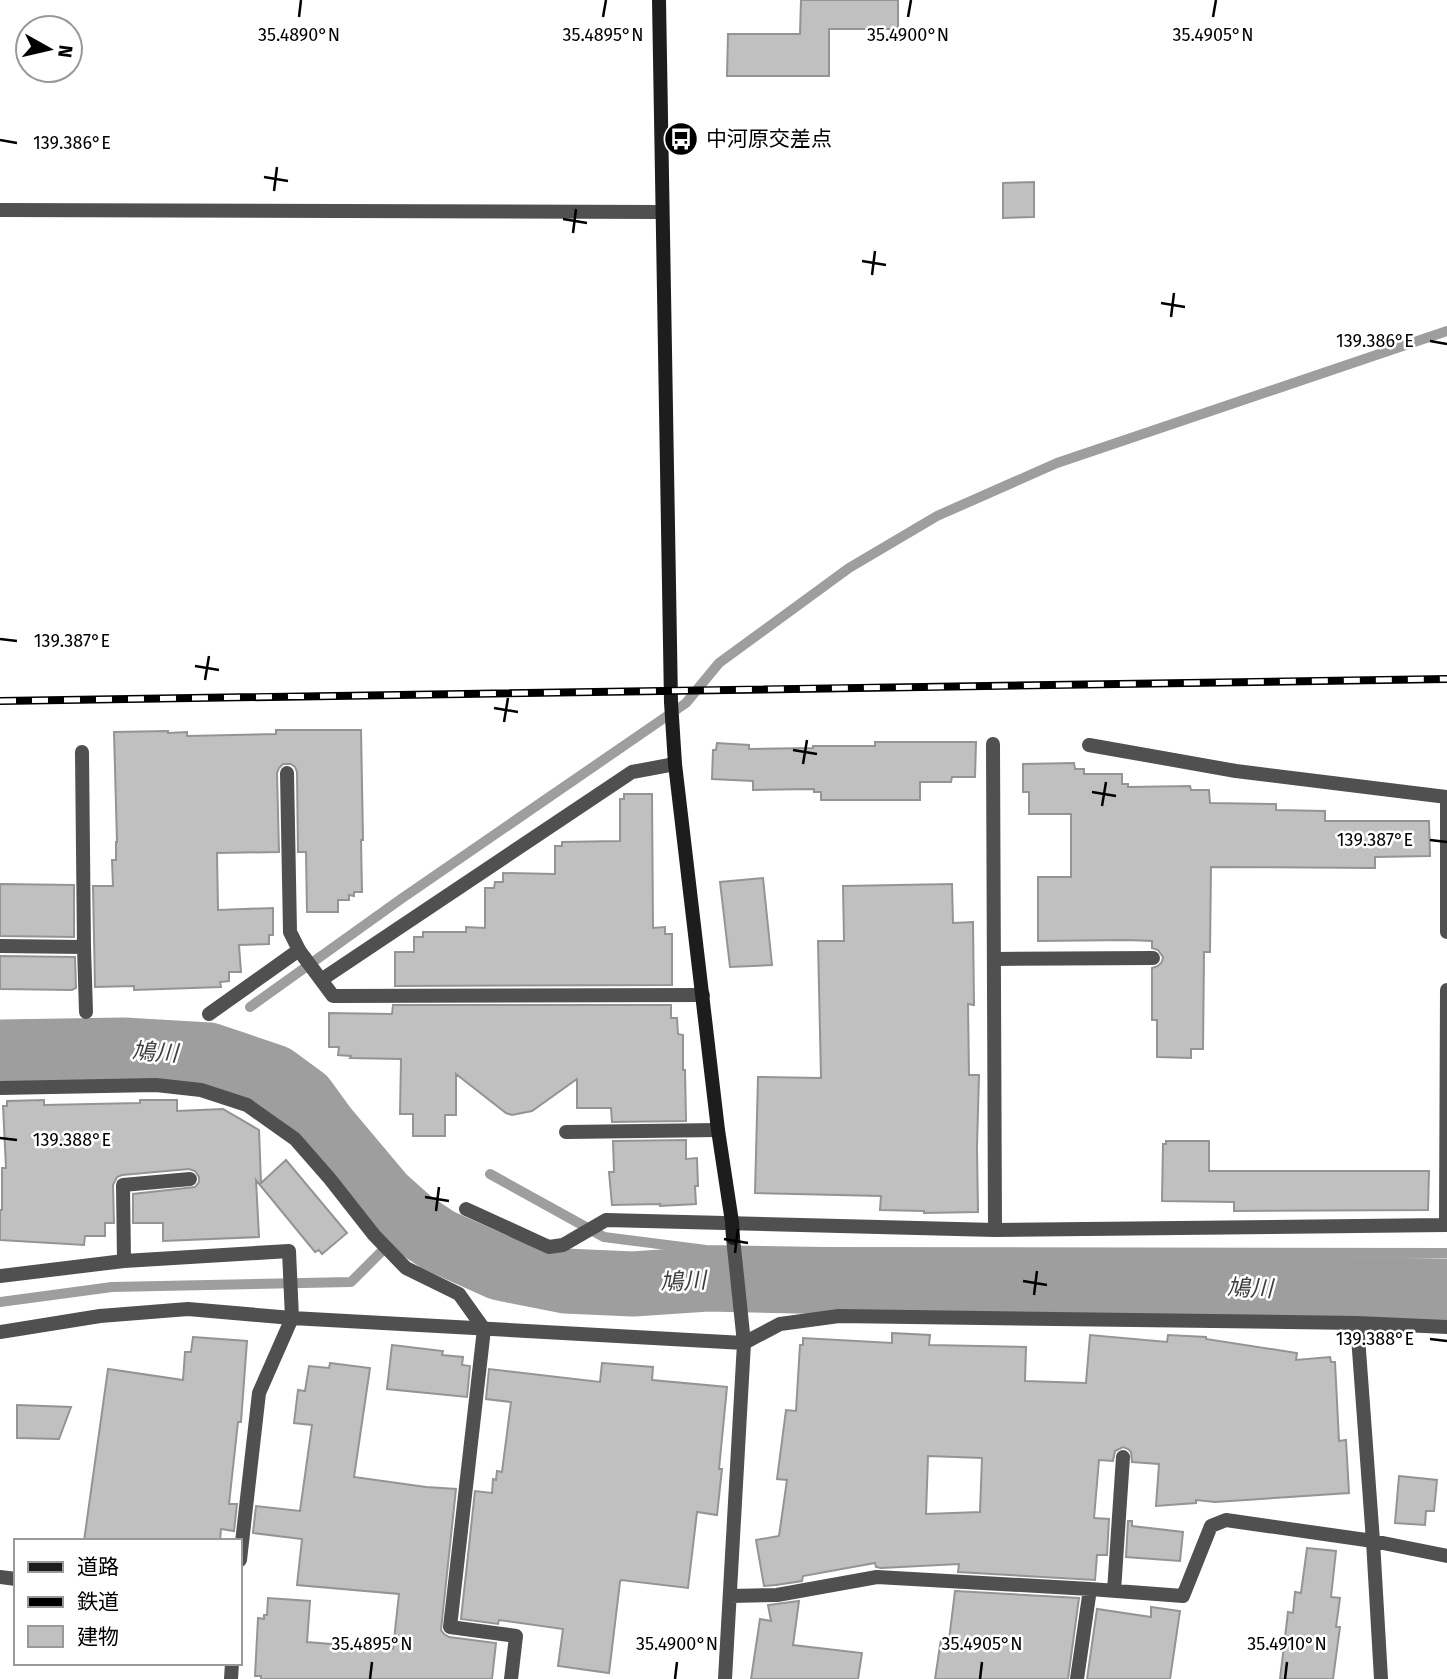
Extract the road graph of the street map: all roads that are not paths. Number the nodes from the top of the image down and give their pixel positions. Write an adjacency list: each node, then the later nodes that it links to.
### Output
1 (659, 0): 3 (street)
2 (0, 210): 3 (street)
3 (661, 212): 7 (street)
4 (993, 744): 15 (street)
5 (1089, 745): 9 (street)
6 (82, 752): 12 (street)
7 (675, 764): 16 (street); 18 (street)
8 (287, 774): 13 (street)
9 (1447, 797): 10 (street)
10 (1447, 932)
11 (0, 946): 12 (street)
12 (84, 947): 19 (street)
13 (302, 954): 16 (street); 20 (street)
14 (1153, 958): 15 (street)
15 (994, 959): 28 (street)
16 (319, 977): 18 (street)
17 (1447, 990): 27 (street)
18 (702, 995): 22 (street)
19 (86, 1012)
20 (209, 1014)
21 (0, 1088): 34 (street)
22 (718, 1130): 23 (street); 26 (street)
23 (566, 1132)
24 (190, 1179): 29 (street)
25 (466, 1209): 26 (street)
26 (732, 1222): 28 (street); 36 (street)
27 (1447, 1225): 28 (street)
28 (995, 1230)
29 (124, 1261): 30 (street); 31 (street)
30 (0, 1276)
31 (292, 1318): 34 (street); 35 (street); 39 (street)
32 (1357, 1323): 33 (street); 36 (street); 38 (street)
33 (1447, 1327)
34 (484, 1329): 36 (street); 44 (street)
35 (0, 1332)
36 (744, 1343): 43 (street)
37 (1123, 1458): 42 (street)
38 (1373, 1541): 40 (street); 42 (street); 47 (street)
39 (242, 1542)
40 (1447, 1556)
41 (1090, 1589): 42 (street); 43 (street); 46 (street)
42 (1114, 1591)
43 (730, 1596): 45 (street)
44 (511, 1679)
45 (725, 1679)
46 (1077, 1679)
47 (1381, 1679)

